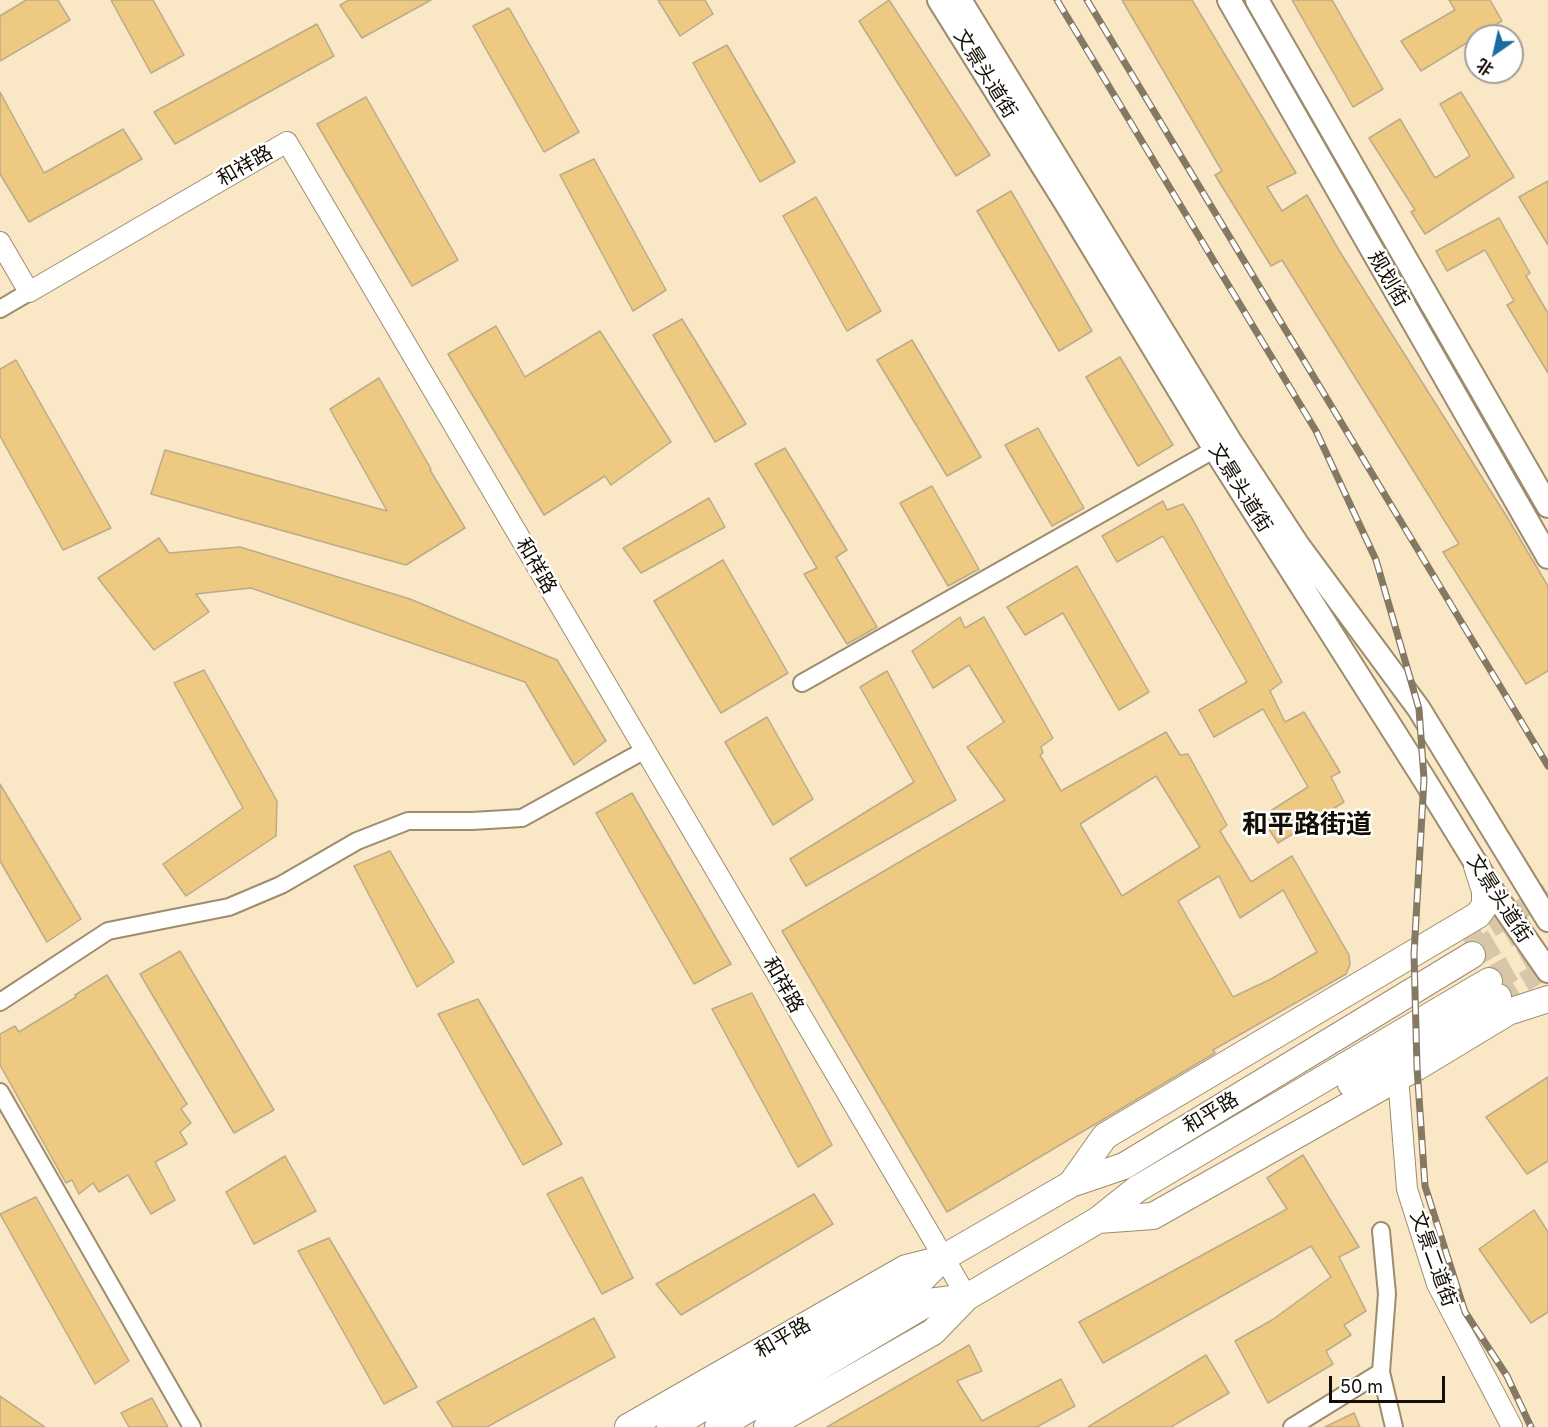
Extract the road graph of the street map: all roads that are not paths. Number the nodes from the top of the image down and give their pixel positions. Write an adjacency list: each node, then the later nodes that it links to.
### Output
1 (939, 0): 8 (main road, 文景头道街)
2 (960, 0): 8 (main road, 文景头道街)
3 (1229, 0): 10 (main road, 规划街)
4 (1257, 0): 9 (main road, 规划街)
5 (0, 242): 6 (street)
6 (29, 292): 7 (street); 12 (street, 和祥路)
7 (0, 309)
8 (1222, 445): 11 (street); 13 (main road, 文景头道街); 14 (main road, 文景头道街)
9 (1548, 506)
10 (1548, 557)
11 (802, 683)
12 (645, 750): 19 (street); 25 (street, 和祥路)
13 (1477, 866): 16 (main road, 文景头道街); 22 (main road)
14 (1548, 920)
15 (1469, 949): 22 (main road, 和平路)
16 (1548, 971)
17 (1493, 989): 23 (main road)
18 (1548, 999): 20 (main road)
19 (0, 1002)
20 (1398, 1077): 23 (main road); 35 (street, 文景二道街)
21 (0, 1092): 28 (street)
22 (1071, 1184): 25 (main road, 和平路)
23 (1098, 1220): 26 (main road)
24 (1381, 1231): 27 (street)
25 (943, 1258): 26 (street, 和祥路); 29 (main road, 和平路); 30 (main road, 和平路)
26 (967, 1297): 31 (main road); 32 (main road)
27 (1382, 1372): 33 (street); 34 (street)
28 (192, 1427)
29 (628, 1427)
30 (670, 1427)
31 (718, 1427)
32 (767, 1427)
33 (1292, 1427)
34 (1394, 1427)
35 (1512, 1427)

